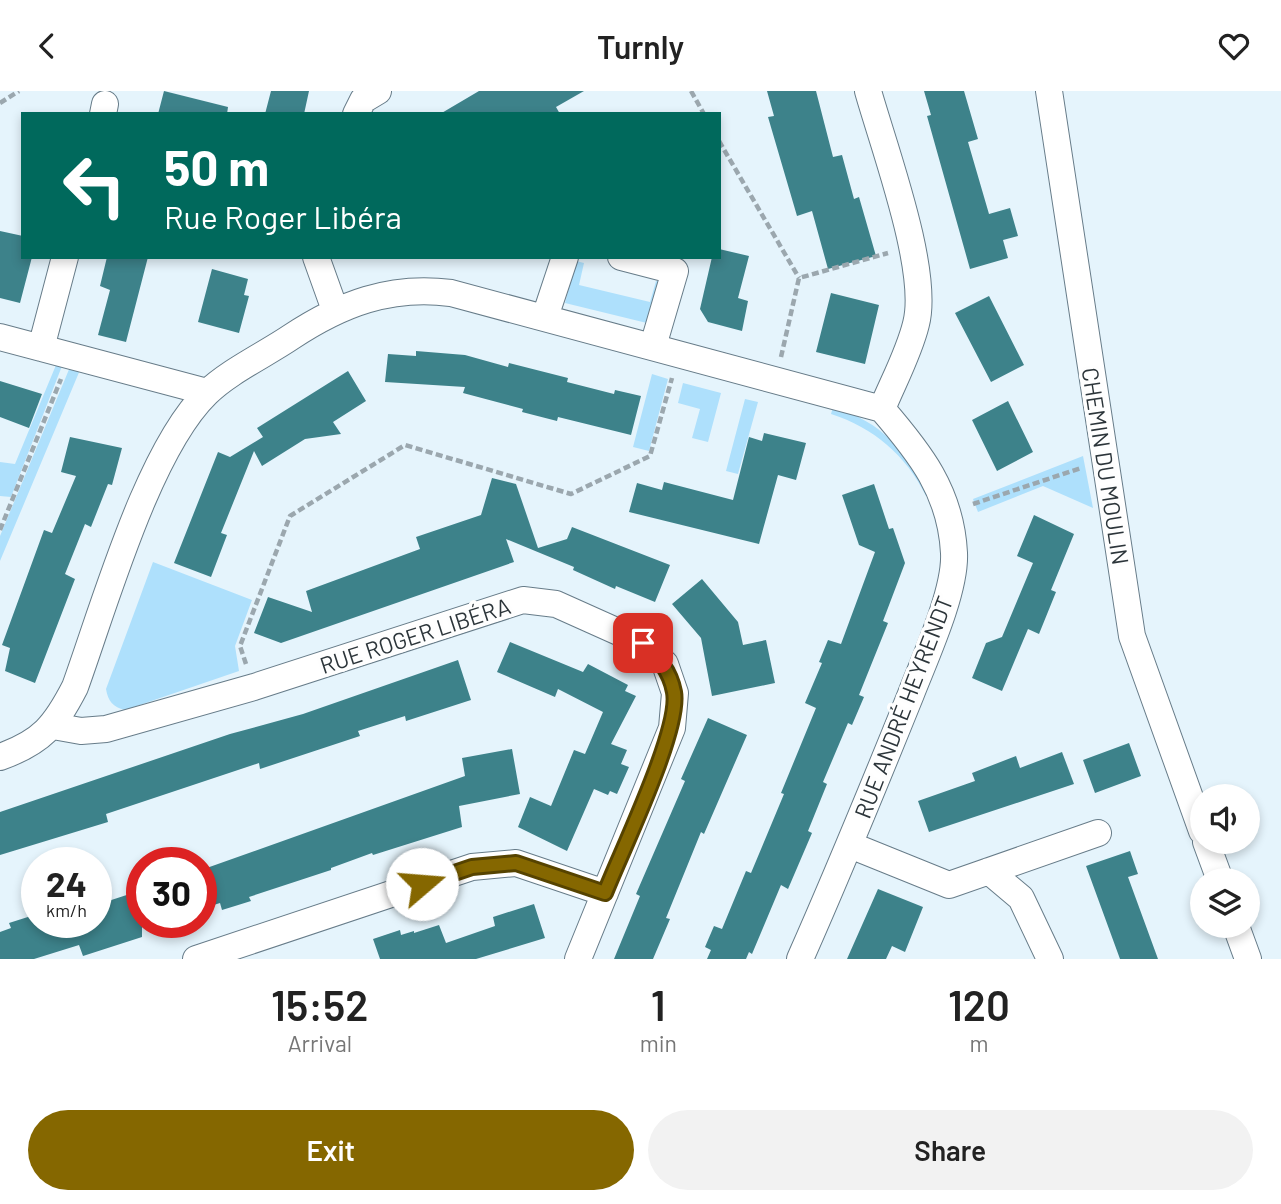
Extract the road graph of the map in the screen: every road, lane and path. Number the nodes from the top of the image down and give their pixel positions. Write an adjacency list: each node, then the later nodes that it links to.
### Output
1 (19, 91): 6 (path)
2 (378, 91): 7 (street)
3 (691, 91): 8 (path)
4 (868, 91): 10 (street)
5 (1049, 91): 26 (street, CHEMIN DU MOULIN)
6 (0, 103)
7 (357, 112)
8 (703, 112)
9 (721, 144): 15 (path)
10 (912, 247): 15 (path); 25 (street)
11 (64, 259): 20 (street)
12 (317, 259): 16 (street)
13 (564, 259): 17 (street)
14 (629, 259): 19 (street)
15 (799, 278): 23 (path)
16 (335, 310): 17 (street); 24 (street)
17 (545, 317): 19 (street)
18 (0, 337): 20 (street)
19 (653, 346): 21 (street)
20 (41, 348): 22 (street)
21 (679, 353): 23 (street); 29 (path)
22 (70, 356): 24 (street); 28 (path)
23 (775, 382): 25 (street)
24 (207, 392): 30 (street)
25 (882, 409): 27 (street, RUE ANDRÉ HEYRENDT)
26 (1105, 460): 27 (path); 32 (street, CHEMIN DU MOULIN)
27 (949, 512): 34 (street, RUE ANDRÉ HEYRENDT)
28 (0, 530)
29 (254, 687): 30 (street, RUE ROGER LIBÉRA); 36 (street, RUE ROGER LIBÉRA)
30 (53, 726): 31 (street)
31 (0, 757)
32 (1190, 798)
33 (1098, 833): 35 (street)
34 (850, 845): 35 (street); 40 (street, RUE ANDRÉ HEYRENDT)
35 (989, 871): 41 (street)
36 (605, 893): 38 (street); 39 (street, RUE ROGER LIBÉRA)
37 (1240, 938): 42 (street)
38 (196, 959)
39 (578, 959)
40 (800, 959)
41 (1050, 959)
42 (1248, 959)

